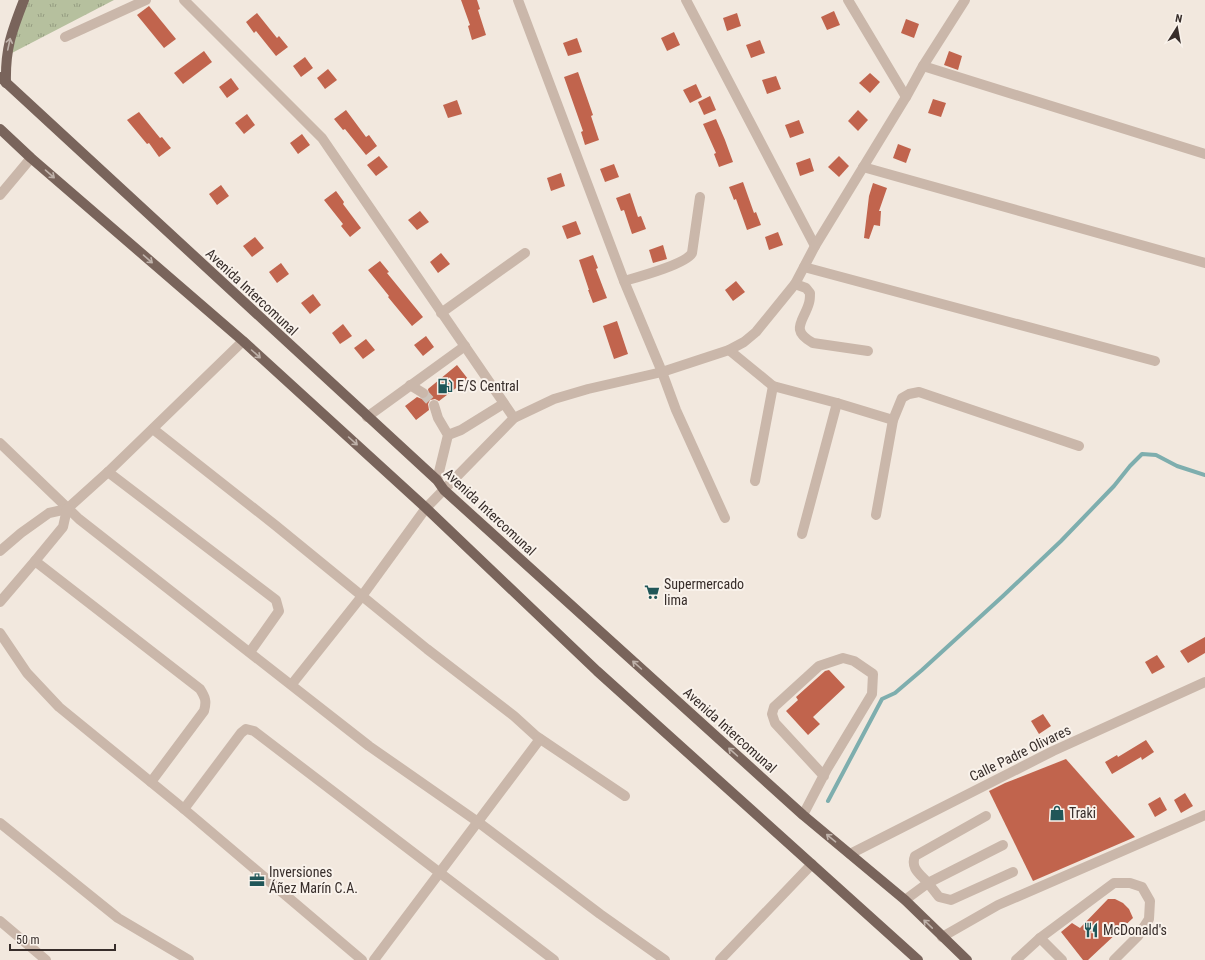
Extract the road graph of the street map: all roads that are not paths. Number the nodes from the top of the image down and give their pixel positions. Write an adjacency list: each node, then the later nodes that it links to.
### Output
1 (24, 0): 10 (main road, one-way to 1)
2 (146, 0): 8 (street)
3 (184, 0): 24 (street)
4 (518, 0): 22 (street)
5 (848, 0): 11 (street)
6 (965, 0): 9 (street)
7 (687, 1): 18 (street)
8 (65, 37)
9 (923, 66): 11 (street); 13 (street)
10 (3, 80): 37 (main road, Avenida Intercomunal)
11 (906, 97): 15 (street)
12 (0, 129): 14 (main road)
13 (1205, 154)
14 (31, 158): 16 (street); 25 (main road, one-way to 25)
15 (863, 167): 18 (street); 20 (street)
16 (0, 195)
17 (700, 197): 22 (street)
18 (815, 246): 21 (street)
19 (525, 253): 24 (street)
20 (1205, 263)
21 (804, 267): 23 (street); 29 (street)
22 (624, 281): 30 (street)
23 (795, 284): 27 (street); 28 (street)
24 (441, 313): 26 (street)
25 (242, 341): 40 (street); 49 (main road, one-way to 49)
26 (465, 346): 31 (street); 35 (street)
27 (729, 350): 30 (street); 32 (street)
28 (868, 351)
29 (1155, 361)
30 (662, 372): 38 (street); 51 (street)
31 (410, 385): 33 (street); 37 (street)
32 (773, 386): 34 (street); 46 (street)
33 (423, 393)
34 (837, 403): 39 (street); 52 (street)
35 (503, 404): 38 (street); 41 (street)
36 (434, 405): 41 (street)
37 (367, 417): 45 (main road, Avenida Intercomunal)
38 (514, 418): 47 (street)
39 (893, 420): 43 (street); 50 (street)
40 (153, 429): 44 (street); 55 (street)
41 (448, 435): 45 (street)
42 (0, 444): 48 (street)
43 (1079, 446)
44 (108, 472): 48 (street); 58 (street)
45 (436, 480): 47 (main road, Avenida Intercomunal)
46 (755, 481)
47 (444, 490): 49 (street); 66 (main road, Avenida Intercomunal, one-way to 47)
48 (68, 508): 53 (street); 54 (street); 58 (street)
49 (426, 508): 55 (street); 73 (main road)
50 (876, 515)
51 (725, 518)
52 (802, 534)
53 (0, 551)
54 (35, 561): 56 (street); 63 (street)
55 (362, 596): 60 (street); 61 (street)
56 (0, 602)
57 (0, 633): 63 (street)
58 (250, 652): 60 (street)
59 (1205, 682): 72 (street, Calle Padre Olivares)
60 (292, 684): 69 (street)
61 (540, 739): 64 (street); 69 (street)
62 (824, 776): 62 (street); 66 (street)
63 (151, 782): 65 (street)
64 (625, 796)
65 (184, 809): 75 (street); 83 (street)
66 (803, 815): 72 (main road, Avenida Intercomunal, one-way to 66)
67 (986, 816): 76 (street)
68 (1203, 818): 79 (street)
69 (478, 822): 75 (street); 86 (street)
70 (0, 824): 82 (street)
71 (1003, 844): 76 (street)
72 (850, 854): 77 (main road, Avenida Intercomunal)
73 (812, 864): 87 (street); 88 (main road)
74 (1013, 872): 76 (street)
75 (439, 874): 84 (street); 85 (street)
76 (928, 883): 77 (street)
77 (905, 900): 79 (main road, Avenida Intercomunal, one-way to 77)
78 (0, 921): 81 (street)
79 (942, 937): 89 (main road, Avenida Intercomunal)
80 (1040, 938): 90 (street); 91 (street); 92 (street)
81 (46, 960)
82 (189, 960)
83 (362, 960)
84 (374, 960)
85 (554, 960)
86 (664, 960)
87 (720, 960)
88 (918, 960)
89 (967, 960)
90 (1016, 960)
91 (1062, 960)
92 (1114, 960)

